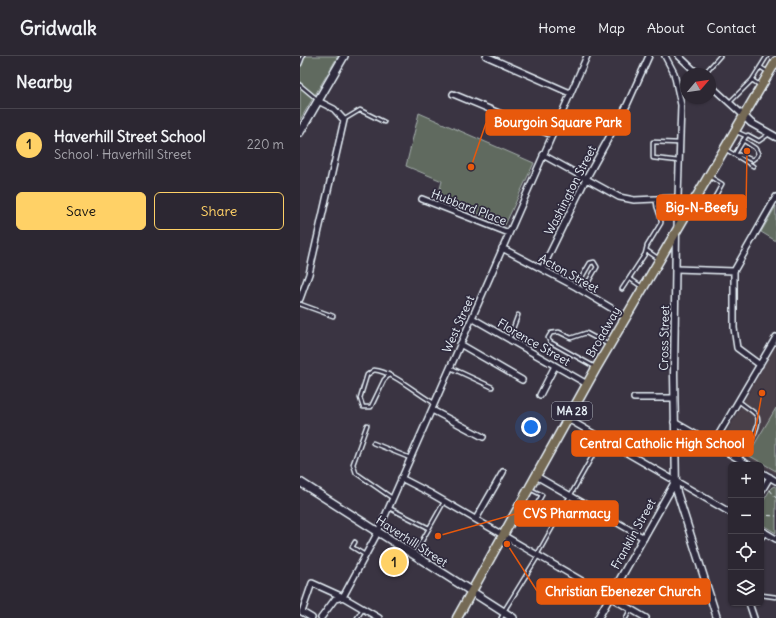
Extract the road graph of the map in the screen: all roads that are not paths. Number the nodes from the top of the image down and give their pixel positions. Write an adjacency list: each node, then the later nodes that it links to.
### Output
1 (303, 56): 11 (lane)
2 (344, 56): 22 (main road)
3 (486, 56): 20 (street)
4 (586, 56): 20 (street, West Street)
5 (649, 56): 41 (street, Washington Street)
6 (665, 56): 34 (street, Cross Street)
7 (679, 56): 13 (street)
8 (720, 56): 14 (lane)
9 (767, 56): 12 (lane)
10 (776, 60): 15 (main road, Broadway / MA 28)
11 (300, 64)
12 (760, 67): 15 (lane); 16 (lane)
13 (692, 68)
14 (709, 68)
15 (769, 72): 18 (main road, Broadway / MA 28)
16 (752, 80): 18 (lane); 23 (lane)
17 (300, 85): 22 (lane)
18 (761, 86): 24 (main road, Broadway / MA 28)
19 (716, 91): 23 (street)
20 (570, 93): 30 (street, West Street)
21 (453, 94): 30 (street)
22 (318, 101): 25 (street); 28 (main road)
23 (729, 103): 24 (street)
24 (744, 116): 27 (main road, Broadway / MA 28); 29 (street)
25 (344, 120): 26 (lane); 60 (street)
26 (384, 122)
27 (735, 131): 31 (lane); 35 (main road, Broadway / MA 28)
28 (300, 132)
29 (770, 134): 31 (lane); 32 (street)
30 (552, 135): 36 (street, West Street)
31 (746, 136): 33 (lane)
32 (776, 137)
33 (743, 140): 37 (lane); 37 (lane)
34 (679, 142): 38 (street, Cross Street); 38 (lane)
35 (725, 149): 37 (lane); 40 (main road, Broadway / MA 28)
36 (543, 155): 41 (street); 48 (street, West Street)
37 (736, 155): 39 (lane)
38 (679, 161): 43 (street, Cross Street)
39 (753, 166)
40 (709, 176): 46 (lane); 47 (main road, Broadway / MA 28)
41 (586, 179): 45 (street); 52 (street, Washington Street)
42 (776, 197): 54 (street)
43 (677, 198): 45 (street); 47 (street, Cross Street)
44 (422, 200): 48 (street, Hubbard Place)
45 (656, 200): 50 (lane)
46 (711, 204)
47 (676, 231): 51 (main road, Broadway / MA 28); 53 (street, Cross Street)
48 (509, 233): 49 (street, West Street)
49 (502, 248): 52 (street, Acton Street); 65 (street, West Street)
50 (646, 250): 51 (lane); 55 (lane)
51 (660, 259): 57 (main road, Broadway / MA 28)
52 (542, 269): 56 (street, Acton Street)
53 (676, 269): 54 (street); 80 (street, Cross Street)
54 (734, 271): 70 (street)
55 (629, 278): 57 (lane); 58 (lane)
56 (576, 287): 59 (street, Acton Street); 59 (lane)
57 (643, 287): 64 (main road, Broadway / MA 28)
58 (622, 289)
59 (583, 291): 64 (street, Acton Street)
60 (300, 299)
61 (300, 304): 63 (lane)
62 (518, 315): 67 (lane)
63 (333, 316)
64 (626, 317): 69 (main road, Broadway / MA 28)
65 (472, 318): 67 (street, Florence Street); 68 (street, West Street)
66 (776, 337): 70 (street)
67 (509, 339): 71 (street, Florence Street)
68 (460, 344): 72 (street, West Street); 75 (street)
69 (609, 345): 73 (main road, Broadway / MA 28); 73 (lane)
70 (760, 365): 81 (street)
71 (555, 366): 76 (street, Florence Street); 78 (street)
72 (450, 368): 77 (lane); 82 (street, West Street)
73 (596, 368): 76 (main road, Broadway / MA 28)
74 (389, 375): 74 (lane); 82 (lane)
75 (522, 380)
76 (587, 384): 84 (main road, Broadway / MA 28)
77 (492, 387)
78 (540, 395)
79 (634, 398): 80 (street)
80 (674, 398): 85 (street, Cross Street)
81 (739, 401): 90 (street); 92 (lane)
82 (434, 404): 83 (street, West Street)
83 (432, 410): 87 (street); 91 (street, West Street)
84 (568, 419): 88 (street); 96 (main road, Broadway / MA 28)
85 (674, 422): 90 (street); 100 (street, Cross Street)
86 (367, 425): 105 (lane)
87 (483, 437)
88 (602, 439): 100 (street); 104 (lane)
89 (374, 443): 91 (lane)
90 (713, 444): 92 (street)
91 (410, 459): 98 (street, West Street)
92 (739, 459): 93 (street)
93 (744, 462)
94 (504, 472): 110 (street)
95 (764, 474): 97 (street)
96 (536, 476): 103 (main road, Broadway / MA 28); 104 (street)
97 (770, 477): 99 (street); 102 (street)
98 (401, 478): 105 (street, West Street); 106 (street)
99 (776, 480)
100 (676, 481): 109 (street); 115 (street, Franklin Street); 139 (street, Cross Street)
101 (300, 482): 112 (main road, Haverhill Street)
102 (764, 487)
103 (530, 488): 107 (lane); 114 (main road, Broadway / MA 28)
104 (570, 495): 115 (street); 119 (lane)
105 (393, 499): 108 (street, West Street)
106 (444, 501): 110 (street); 111 (lane)
107 (537, 504)
108 (388, 508): 111 (lane); 112 (street, West Street)
109 (728, 511)
110 (476, 519): 114 (street)
111 (429, 528): 118 (lane)
112 (378, 532): 118 (main road, Haverhill Street); 120 (street, West Street)
113 (764, 532): 116 (street)
114 (503, 535): 119 (street); 121 (main road, Broadway / MA 28)
115 (644, 538): 124 (street, Franklin Street)
116 (776, 539)
117 (355, 542): 120 (lane)
118 (414, 555): 121 (main road, Haverhill Street)
119 (537, 555): 124 (street); 129 (lane)
120 (365, 556): 123 (street, West Street)
121 (471, 592): 129 (main road, Haverhill Street); 134 (main road, Broadway / MA 28)
122 (764, 595): 125 (lane)
123 (343, 597): 127 (street); 130 (street); 131 (street)
124 (610, 597): 128 (street); 136 (street, Franklin Street)
125 (776, 597)
126 (750, 606): 140 (street)
127 (363, 609): 132 (lane); 133 (street)
128 (630, 609): 137 (lane); 138 (street)
129 (503, 614): 135 (main road, Haverhill Street)
130 (312, 618)
131 (322, 618)
132 (357, 618)
133 (379, 618)
134 (457, 618)
135 (513, 618)
136 (598, 618)
137 (626, 618)
138 (646, 618)
139 (717, 618)
140 (754, 618)

